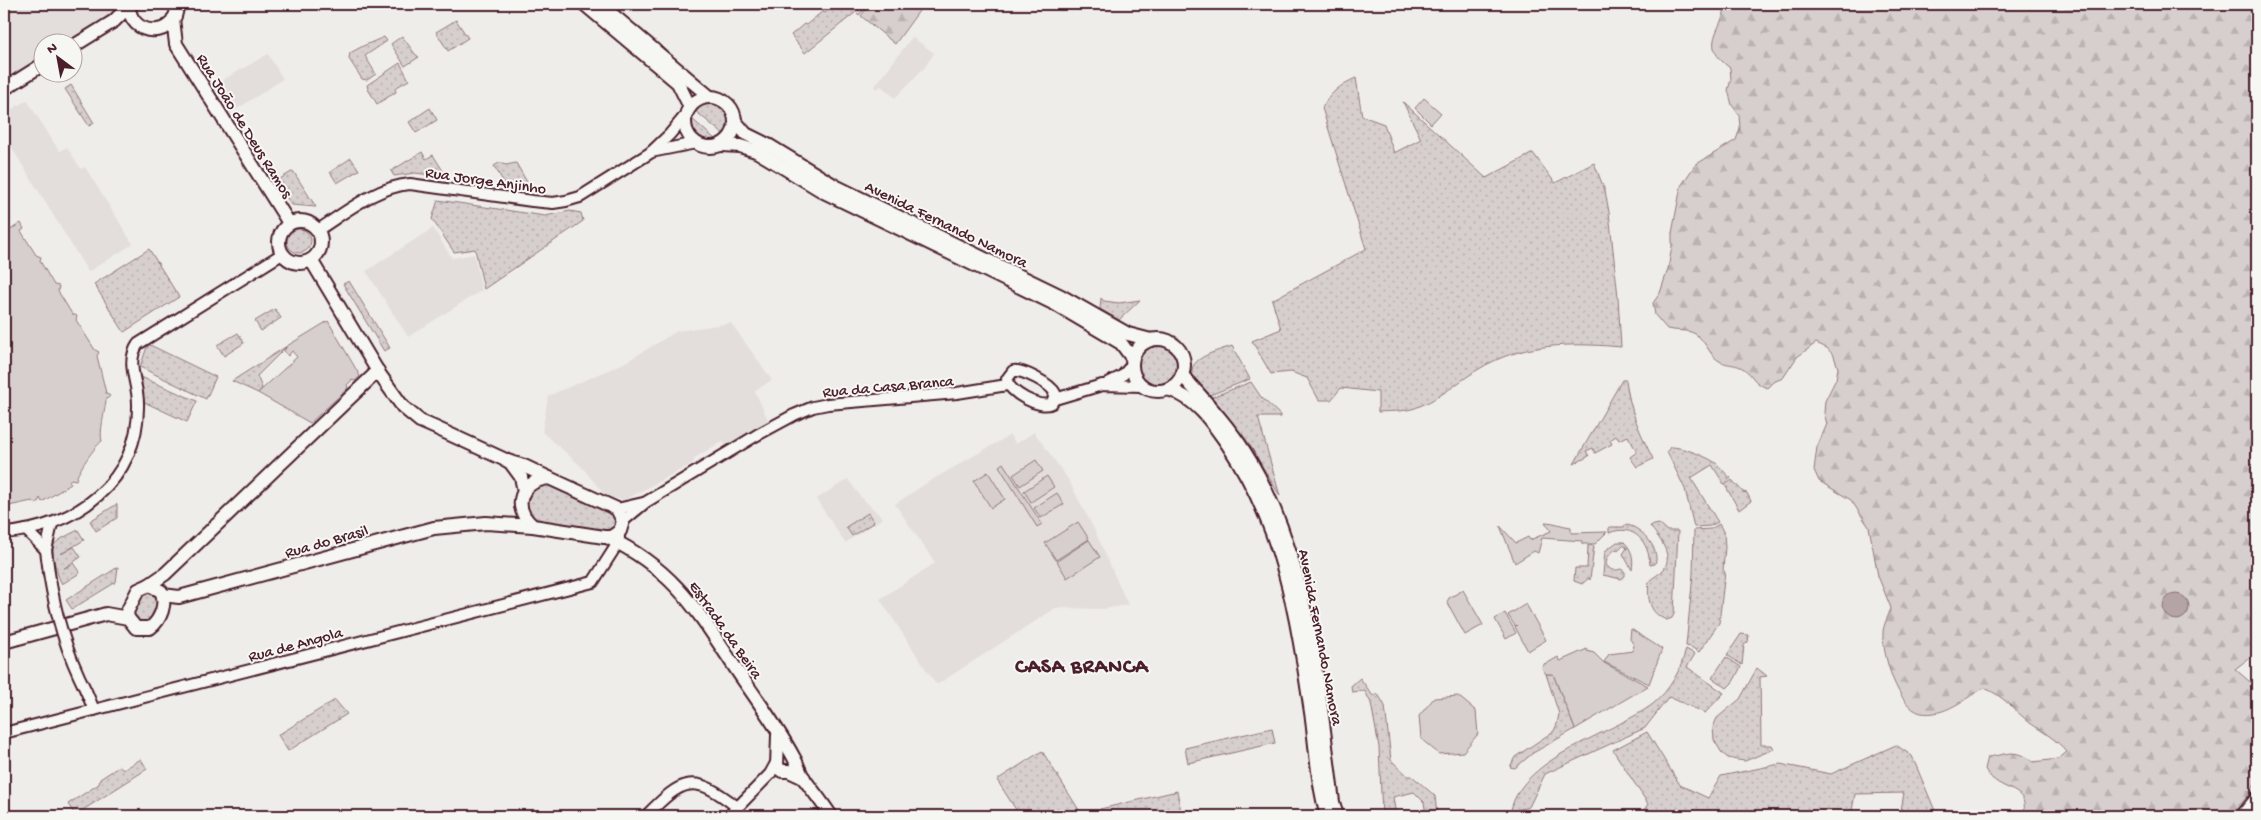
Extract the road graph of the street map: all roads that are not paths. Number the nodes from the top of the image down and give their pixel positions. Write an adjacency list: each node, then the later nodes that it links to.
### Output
1 (177, 4): 5 (main road)
2 (584, 4): 12 (main road)
3 (600, 4): 11 (main road, Avenida Fernando Namora)
4 (129, 5): 6 (main road, Rua João de Deus Ramos); 7 (main road)
5 (173, 19): 6 (main road); 8 (main road, Rua João de Deus Ramos)
6 (152, 30): 8 (main road, Rua João de Deus Ramos)
7 (82, 41)
8 (176, 44): 17 (main road, Rua João de Deus Ramos)
9 (32, 72): 10 (main road)
10 (4, 89)
11 (710, 96): 12 (main road); 13 (main road, Avenida Fernando Namora)
12 (688, 111): 14 (main road); 16 (street, Rua Jorge Anjinho)
13 (736, 122): 15 (main road); 21 (main road, Avenida Fernando Namora)
14 (696, 144): 15 (main road, Avenida Fernando Namora); 16 (street, Rua Jorge Anjinho)
15 (722, 144): 22 (main road, Avenida Fernando Namora)
16 (650, 153): 18 (street, Rua Jorge Anjinho)
17 (289, 223): 18 (main road); 19 (main road)
18 (318, 230): 20 (main road)
19 (282, 254): 20 (main road); 34 (street)
20 (311, 260): 23 (main road)
21 (1151, 340): 22 (main road); 24 (main road, Avenida Fernando Namora)
22 (1132, 362): 26 (street); 27 (main road, Avenida Fernando Namora)
23 (378, 371): 30 (main road); 42 (main road)
24 (1182, 375): 28 (main road); 59 (main road, Avenida Fernando Namora)
25 (1007, 384): 29 (street); 29 (street); 39 (street, Rua da Casa Branca)
26 (1102, 385): 27 (street); 29 (street)
27 (1142, 386): 28 (main road, Avenida Fernando Namora)
28 (1168, 389): 58 (main road, Avenida Fernando Namora)
29 (1054, 394)
30 (510, 462): 31 (main road); 32 (main road)
31 (549, 478): 32 (main road); 39 (main road)
32 (524, 491): 33 (main road)
33 (522, 510): 35 (main road); 36 (main road)
34 (52, 524): 37 (street); 40 (street)
35 (500, 524): 36 (main road, Rua do Brasil); 45 (main road, Rua do Brasil)
36 (534, 526): 39 (main road, Rua do Brasil)
37 (26, 530): 38 (street); 40 (street)
38 (4, 532)
39 (615, 533): 41 (main road, Estrada da Beira); 41 (street); 43 (street, Rua da Casa Branca)
40 (46, 550): 50 (street, bridge)
41 (638, 554): 52 (main road, Estrada da Beira)
42 (165, 574): 44 (main road); 45 (main road)
43 (593, 582): 50 (street, Rua de Angola)
44 (149, 585): 45 (main road, Rua do Brasil); 46 (main road)
45 (162, 593): 48 (main road)
46 (132, 602): 47 (main road); 48 (main road)
47 (106, 614): 48 (main road); 49 (main road)
48 (128, 618)
49 (4, 642)
50 (94, 710): 51 (street, Rua de Angola)
51 (4, 733)
52 (783, 764): 54 (street); 57 (main road, Estrada da Beira)
53 (2257, 798): 60 (main road)
54 (738, 807): 55 (street); 56 (street)
55 (646, 816)
56 (729, 816)
57 (831, 816)
58 (1327, 816)
59 (1337, 816)
60 (2242, 816)

